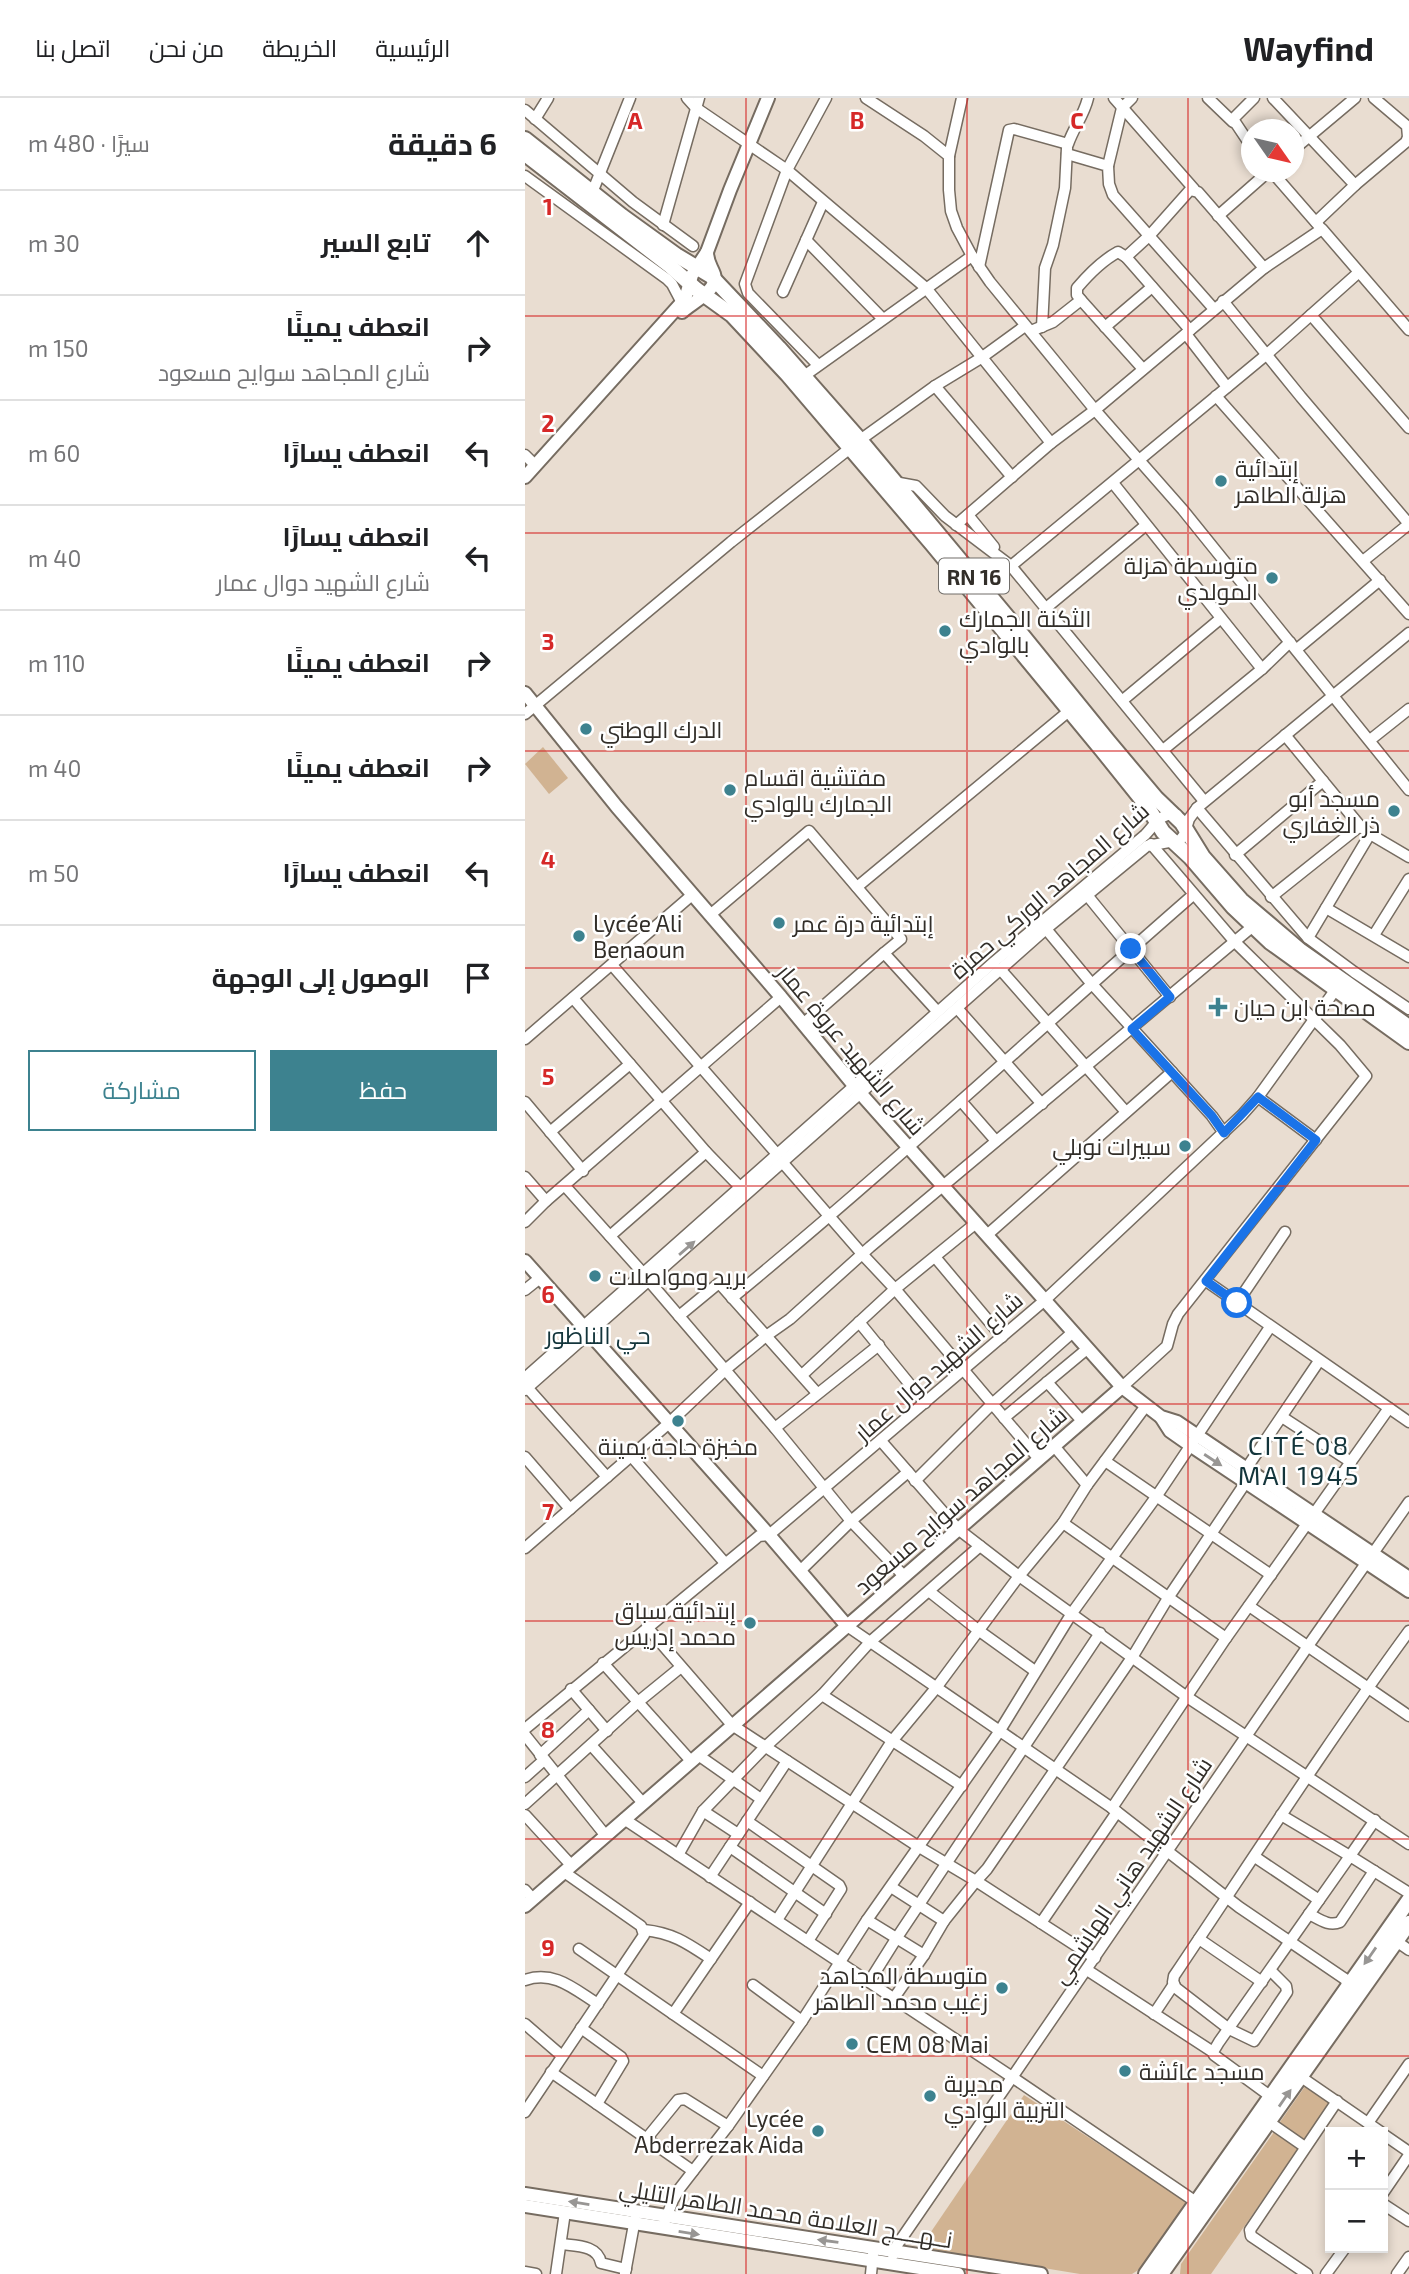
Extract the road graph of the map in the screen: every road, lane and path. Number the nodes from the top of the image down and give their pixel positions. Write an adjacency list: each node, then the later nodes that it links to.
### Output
1 (548, 98): 19 (street)
2 (630, 98): 31 (street)
3 (687, 98): 16 (street)
4 (768, 98): 25 (street)
5 (826, 98): 30 (street)
6 (962, 98): 28 (street)
7 (1088, 98): 26 (street)
8 (1114, 98): 17 (street)
9 (1132, 98): 17 (street)
10 (1208, 98): 20 (street)
11 (1254, 98): 20 (street)
12 (1273, 98): 22 (street)
13 (1355, 98): 22 (street)
14 (1374, 98): 35 (street)
15 (869, 99): 28 (street)
16 (697, 103): 25 (street); 42 (street)
17 (1122, 108): 29 (street); 36 (street)
18 (525, 110): 19 (street)
19 (535, 119): 31 (street)
20 (1233, 122): 21 (street)
21 (1241, 133)
22 (1308, 137): 24 (street); 35 (street)
23 (525, 139): 37 (main road, RN 16)
24 (1304, 140)
25 (749, 144): 30 (street); 48 (street)
26 (1067, 149): 29 (street); 52 (street); 67 (street)
27 (525, 154): 37 (main road, RN 16)
28 (949, 156): 49 (street)
29 (1108, 166): 43 (street)
30 (787, 170): 38 (street); 75 (street)
31 (599, 174): 37 (street); 42 (street)
32 (525, 176): 40 (street)
33 (1258, 182): 39 (street)
34 (1279, 182): 41 (street)
35 (1355, 185): 41 (street)
36 (1194, 189): 39 (street); 43 (street)
37 (591, 199): 40 (main road); 45 (main road, RN 16); 47 (main road, RN 16)
38 (823, 202): 44 (street); 58 (street)
39 (1218, 216): 53 (street)
40 (581, 218): 47 (street)
41 (1319, 225): 53 (street); 54 (street)
42 (668, 229): 45 (main road); 46 (street)
43 (1150, 234): 50 (street); 64 (street)
44 (806, 240): 59 (street); 66 (street)
45 (664, 246): 51 (main road, RN 16)
46 (693, 246)
47 (636, 249): 56 (main road, RN 16); 63 (street)
48 (707, 252): 51 (street); 55 (street)
49 (972, 256): 52 (street); 58 (street)
50 (1126, 257): 57 (street); 61 (street)
51 (697, 267): 55 (main road, RN 16); 56 (street)
52 (979, 267): 69 (street)
53 (1264, 268): 62 (street)
54 (1358, 273): 65 (street); 70 (street)
55 (715, 280): 60 (street); 77 (main road, RN 16)
56 (690, 284): 60 (main road, RN 16); 63 (street)
57 (1152, 287): 68 (street); 71 (street)
58 (926, 288): 66 (street); 74 (street)
59 (783, 292)
60 (704, 295): 72 (street); 84 (main road, RN 16)
61 (1081, 300): 67 (street); 68 (street)
62 (1223, 301): 64 (street); 73 (street)
63 (682, 303): 72 (street)
64 (1214, 309): 71 (street)
65 (1311, 315): 73 (street); 82 (street)
66 (882, 318): 75 (street)
67 (1042, 327): 69 (street)
68 (1105, 327): 76 (street)
69 (1028, 328): 74 (street); 81 (street)
70 (1409, 330)
71 (1188, 332): 76 (street); 79 (street)
72 (655, 336): 87 (street); 92 (street)
73 (1266, 355): 79 (street); 96 (street)
74 (981, 358): 78 (street); 83 (street)
75 (818, 365): 77 (street)
76 (1143, 369): 81 (street)
77 (804, 376): 84 (main road, RN 16)
78 (935, 386): 84 (street); 89 (street)
79 (1227, 387): 80 (street)
80 (1216, 396): 86 (street); 96 (street)
81 (1095, 410): 83 (street); 86 (street)
82 (1409, 428)
83 (1051, 443): 89 (street)
84 (855, 444): 90 (main road, RN 16); 108 (street); 110 (main road, RN 16)
85 (525, 455): 87 (street)
86 (1139, 461): 91 (street); 103 (street)
87 (535, 465): 88 (street)
88 (525, 477)
89 (1012, 477): 93 (street)
90 (894, 482): 94 (street); 118 (main road, RN 16)
91 (1113, 483): 95 (street); 97 (street)
92 (525, 484)
93 (968, 515): 94 (street); 97 (street)
94 (957, 524): 97 (street)
95 (1146, 525): 99 (street); 101 (street)
96 (1363, 561): 98 (street)
97 (1008, 564): 99 (street)
98 (1380, 580): 100 (street); 103 (street)
99 (1047, 608): 107 (street)
100 (1409, 614)
101 (1220, 619): 104 (street); 107 (street)
102 (1409, 633): 106 (street, شارع المجاهد الوركي حمزة)
103 (1294, 646): 104 (street); 106 (street)
104 (1262, 668): 114 (street)
105 (525, 693): 108 (street, شارع الشهيد عروة عمار)
106 (1334, 695): 112 (street, شارع المجاهد الوركي حمزة); 113 (street)
107 (1123, 700): 114 (street)
108 (536, 706): 111 (street); 128 (street, شارع الشهيد عروة عمار)
109 (1409, 709): 113 (street)
110 (1069, 711): 119 (main road, RN 16); 127 (street)
111 (525, 715)
112 (1285, 735): 115 (street); 117 (street, شارع المجاهد الوركي حمزة)
113 (1370, 740): 116 (street)
114 (1163, 750): 117 (street)
115 (1323, 780): 120 (street); 124 (street)
116 (1408, 788)
117 (1195, 813): 118 (main road, RN 16); 122 (street, شارع المجاهد الوركي حمزة); 124 (street); 155 (main road, RN 16)
118 (1172, 814): 119 (street, شارع المجاهد الوركي حمزة)
119 (1156, 823): 122 (main road, RN 16); 151 (street, شارع المجاهد الوركي حمزة)
120 (1360, 825): 121 (street); 131 (street)
121 (1370, 834): 125 (street); 132 (street)
122 (1174, 842): 123 (street, شارع المجاهد الوركي حمزة); 134 (main road, RN 16)
123 (1151, 844): 129 (street, شارع المجاهد الوركي حمزة); 130 (street)
124 (1235, 855): 131 (street)
125 (1409, 857)
126 (1407, 886): 136 (street)
127 (857, 887): 133 (street); 140 (street)
128 (692, 895): 133 (street, شارع الشهيد عروة عمار); 142 (street)
129 (1087, 895): 135 (street, شارع المجاهد الوركي حمزة); 139 (street)
130 (1193, 895): 138 (street); 139 (street)
131 (1271, 897): 137 (street)
132 (1326, 908): 136 (street); 137 (street)
133 (710, 915): 146 (street, شارع الشهيد عروة عمار)
134 (1252, 927): 138 (street); 145 (main road, RN 16)
135 (1046, 929): 143 (street, شارع المجاهد الوركي حمزة); 144 (street)
136 (1374, 935): 141 (street)
137 (1308, 937): 150 (street)
138 (1235, 942): 147 (street); 152 (street)
139 (1131, 949): 144 (street); 147 (street)
140 (884, 953): 151 (street); 153 (street)
141 (1409, 957)
142 (612, 965): 148 (street); 161 (street)
143 (1000, 970): 149 (street, شارع المجاهد الوركي حمزة); 154 (street)
144 (1091, 983): 154 (street); 156 (street)
145 (1336, 989): 152 (street, شارع الشهيد دوال عمار); 158 (main road, RN 16)
146 (781, 997): 153 (street, شارع الشهيد عروة عمار); 161 (street)
147 (1170, 997): 156 (street)
148 (573, 998): 157 (street); 160 (street)
149 (957, 1008): 159 (street); 164 (street, شارع المجاهد الوركي حمزة)
150 (1409, 1009)
151 (937, 1012): 164 (street, شارع المجاهد الوركي حمزة)
152 (1314, 1021): 165 (street, شارع الشهيد دوال عمار); 173 (street, شارع المجاهد سوايح مسعود)
153 (803, 1024): 164 (street, شارع الشهيد عروة عمار)
154 (1047, 1024): 159 (street); 162 (street)
155 (1409, 1027)
156 (1132, 1029): 162 (street); 163 (street)
157 (525, 1039)
158 (1409, 1042)
159 (1004, 1062): 166 (street); 169 (street)
160 (629, 1064): 168 (street); 171 (street)
161 (702, 1068): 168 (street); 177 (street)
162 (1086, 1068): 169 (street); 170 (street)
163 (1172, 1072): 170 (street); 172 (street)
164 (858, 1090): 175 (street, شارع الشهيد عروة عمار); 177 (street, شارع المجاهد الوركي حمزة)
165 (1258, 1097): 172 (street, شارع الشهيد دوال عمار); 173 (street)
166 (961, 1101): 174 (street); 175 (street)
167 (525, 1102): 171 (street)
168 (662, 1102): 176 (street); 178 (street)
169 (1042, 1104): 174 (street)
170 (1126, 1112): 188 (street)
171 (550, 1132): 178 (street)
172 (1224, 1133): 199 (street, شارع الشهيد دوال عمار)
173 (1316, 1140): 195 (street, شارع المجاهد سوايح مسعود)
174 (996, 1141): 180 (street)
175 (908, 1148): 180 (street, شارع الشهيد عروة عمار); 184 (street)
176 (706, 1152): 182 (street); 189 (street)
177 (780, 1158): 182 (street, شارع المجاهد الوركي حمزة); 184 (street); 193 (street, شارع المجاهد الوركي حمزة, one-way to 177)
178 (583, 1171): 181 (street)
179 (525, 1177): 183 (street)
180 (943, 1185): 186 (street, شارع الشهيد عروة عمار); 190 (street)
181 (565, 1186): 183 (street); 189 (street)
182 (740, 1186): 193 (street, شارع المجاهد الوركي حمزة)
183 (546, 1201): 185 (street)
184 (831, 1217): 190 (street); 198 (street)
185 (525, 1222)
186 (976, 1223): 188 (street, شارع الشهيد عروة عمار); 191 (street)
187 (1285, 1232): 200 (street)
188 (987, 1235): 199 (street, شارع الشهيد عروة عمار)
189 (610, 1236): 193 (street)
190 (863, 1255): 196 (street); 206 (street)
191 (935, 1257): 196 (street); 207 (street)
192 (525, 1261): 194 (street)
193 (646, 1277): 201 (street); 204 (street, شارع المجاهد الوركي حمزة)
194 (540, 1278): 197 (street); 204 (street)
195 (1206, 1281): 200 (street); 216 (street, شارع المجاهد سوايح مسعود)
196 (895, 1289): 202 (street); 212 (street)
197 (525, 1290)
198 (732, 1298): 201 (street); 206 (street)
199 (1045, 1300): 205 (street, شارع الشهيد عروة عمار); 207 (street, شارع الشهيد دوال عمار)
200 (1237, 1303): 203 (street)
201 (679, 1316): 211 (street)
202 (859, 1322): 208 (street); 213 (street)
203 (1270, 1327): 210 (street); 228 (street)
204 (587, 1330): 215 (street, شارع المجاهد الوركي حمزة); 226 (street)
205 (1073, 1332): 209 (street, شارع الشهيد عروة عمار); 219 (street)
206 (766, 1336): 211 (street); 213 (street)
207 (1002, 1337): 212 (street, شارع الشهيد دوال عمار)
208 (879, 1345): 217 (street); 218 (street)
209 (1087, 1349): 214 (street); 216 (street, شارع الشهيد عروة عمار)
210 (1319, 1361): 221 (street); 222 (street)
211 (725, 1370): 226 (street); 227 (street)
212 (964, 1370): 218 (street, شارع الشهيد دوال عمار); 219 (street)
213 (802, 1375): 217 (street)
214 (1047, 1382): 223 (street); 224 (street)
215 (526, 1385): 238 (street)
216 (1122, 1387): 220 (street, شارع الشهيد عروة عمار); 224 (street, شارع المجاهد سوايح مسعود)
217 (817, 1394): 227 (street)
218 (925, 1403): 229 (street, شارع الشهيد دوال عمار)
219 (992, 1404): 223 (street); 239 (street)
220 (1146, 1407): 228 (street, شارع الشهيد عروة عمار); 234 (street)
221 (1388, 1408): 225 (street); 235 (street)
222 (1282, 1417): 235 (street); 237 (street)
223 (1004, 1418): 233 (street)
224 (1082, 1421): 230 (street, شارع المجاهد سوايح مسعود)
225 (1409, 1422)
226 (668, 1424): 231 (street); 252 (street)
227 (775, 1428): 241 (street)
228 (1193, 1440): 237 (street, شارع الشهيد عروة عمار); 242 (street)
229 (881, 1441): 236 (street); 241 (street, شارع الشهيد دوال عمار)
230 (1054, 1446): 233 (street, شارع المجاهد سوايح مسعود); 240 (street)
231 (631, 1456): 238 (street); 257 (street)
232 (525, 1457): 244 (street)
233 (1039, 1459): 250 (street, شارع المجاهد سوايح مسعود)
234 (1105, 1461): 240 (street); 242 (street)
235 (1350, 1462): 246 (street)
236 (908, 1472): 239 (street); 247 (street)
237 (1246, 1476): 246 (street, شارع الشهيد عروة عمار); 251 (street)
238 (607, 1477): 244 (street)
239 (915, 1481): 250 (street)
240 (1087, 1485): 248 (street)
241 (824, 1488): 247 (street); 252 (street, شارع الشهيد دوال عمار)
242 (1156, 1497): 251 (street); 256 (street)
243 (1409, 1502): 245 (street, شارع الشهيد هاني الهاشمي)
244 (570, 1509): 253 (street)
245 (1398, 1517): 249 (street); 255 (street, شارع الشهيد هاني الهاشمي)
246 (1311, 1519): 255 (street, شارع الشهيد عروة عمار); 259 (street)
247 (852, 1521): 258 (street); 260 (street)
248 (1063, 1523): 256 (street); 261 (street)
249 (1409, 1525)
250 (958, 1529): 254 (street); 260 (street, شارع المجاهد سوايح مسعود)
251 (1210, 1534): 259 (street); 265 (street)
252 (769, 1535): 257 (street, شارع الشهيد دوال عمار); 258 (street)
253 (527, 1541)
254 (980, 1546): 261 (street); 264 (street)
255 (1370, 1558): 262 (street, شارع الشهيد عروة عمار); 263 (street, شارع الشهيد عروة عمار); 275 (street, شارع الشهيد هاني الهاشمي)
256 (1112, 1559): 265 (street); 267 (street)
257 (726, 1563): 269 (street, شارع الشهيد دوال عمار)
258 (800, 1571): 268 (street)
259 (1271, 1574): 266 (street)
260 (904, 1576): 268 (street, شارع المجاهد سوايح مسعود)
261 (1019, 1576): 267 (street); 270 (street)
262 (1409, 1578)
263 (1409, 1591)
264 (930, 1592): 270 (street); 274 (street)
265 (1168, 1598): 273 (street); 276 (street)
266 (1249, 1606): 273 (street); 275 (street)
267 (1072, 1613): 272 (street); 279 (street)
268 (847, 1626): 274 (street); 288 (street, شارع المجاهد سوايح مسعود)
269 (647, 1627): 277 (street, شارع الشهيد دوال عمار); 278 (street)
270 (978, 1630): 279 (street); 281 (street)
271 (1409, 1630): 280 (street)
272 (1100, 1633): 276 (street); 296 (street)
273 (1226, 1638): 284 (street)
274 (870, 1642): 281 (street); 283 (street)
275 (1307, 1646): 280 (street); 293 (street, شارع الشهيد هاني الهاشمي)
276 (1133, 1656): 284 (street); 301 (street)
277 (603, 1663): 282 (street, شارع الشهيد دوال عمار); 285 (street)
278 (681, 1667): 285 (street); 288 (street)
279 (1035, 1671): 291 (street)
280 (1368, 1687): 287 (street); 303 (street)
281 (936, 1688): 291 (street); 294 (street)
282 (571, 1689): 286 (street); 289 (street, شارع الشهيد دوال عمار)
283 (822, 1695): 294 (street); 297 (street)
284 (1187, 1697): 293 (street); 311 (street)
285 (638, 1702): 290 (street); 299 (street)
286 (589, 1710): 290 (street); 298 (street)
287 (1409, 1716)
288 (732, 1726): 297 (street); 299 (street, شارع المجاهد سوايح مسعود)
289 (525, 1729)
290 (607, 1731): 295 (street)
291 (999, 1732): 296 (street); 306 (street)
292 (525, 1735): 298 (street)
293 (1246, 1737): 303 (street); 323 (street, شارع الشهيد هاني الهاشمي)
294 (892, 1741): 306 (street); 308 (street)
295 (591, 1745): 302 (street); 310 (street)
296 (1023, 1747): 301 (street); 327 (street)
297 (764, 1748): 300 (street); 305 (street)
298 (542, 1757): 302 (street); 304 (street)
299 (695, 1758): 305 (street); 310 (street, شارع المجاهد سوايح مسعود)
300 (787, 1761): 307 (street); 308 (street)
301 (1056, 1770): 311 (street); 332 (street)
302 (557, 1776): 309 (street); 319 (street)
303 (1309, 1776): 314 (street); 316 (street)
304 (525, 1777)
305 (733, 1780): 307 (street); 312 (street)
306 (962, 1786): 322 (street)
307 (761, 1799): 317 (street)
308 (852, 1803): 322 (street); 328 (street)
309 (525, 1804)
310 (643, 1804): 315 (street, شارع المجاهد سوايح مسعود)
311 (1115, 1810): 323 (street); 347 (street)
312 (703, 1811): 318 (street); 324 (street)
313 (525, 1815): 329 (street)
314 (1281, 1815): 325 (street); 326 (street)
315 (624, 1819): 319 (street, شارع المجاهد سوايح مسعود); 324 (street)
316 (1375, 1820): 320 (street); 325 (street)
317 (747, 1821): 318 (street); 328 (street)
318 (738, 1834): 321 (street)
319 (606, 1836): 329 (street, شارع المجاهد سوايح مسعود)
320 (1409, 1843)
321 (730, 1847): 331 (street); 334 (street)
322 (919, 1847): 327 (street); 333 (street)
323 (1169, 1850): 336 (street); 358 (street, شارع الشهيد هاني الهاشمي)
324 (678, 1855): 331 (street)
325 (1350, 1856): 330 (street); 338 (street)
326 (1255, 1857): 336 (street); 338 (street)
327 (946, 1864): 332 (street); 341 (street)
328 (812, 1866): 334 (street); 342 (street)
329 (568, 1868): 337 (street, شارع المجاهد سوايح مسعود); 349 (street)
330 (1374, 1871): 335 (street); 343 (street)
331 (711, 1877): 340 (street)
332 (976, 1881): 346 (street); 347 (street)
333 (891, 1887): 341 (street); 345 (street)
334 (796, 1892): 342 (street); 344 (street)
335 (1409, 1893)
336 (1227, 1897): 351 (street); 353 (street)
337 (528, 1898)
338 (1319, 1900): 343 (street)
339 (1409, 1900): 369 (main road, one-way to 369)
340 (750, 1902): 344 (street); 359 (street)
341 (919, 1905): 346 (street); 350 (street)
342 (826, 1914): 352 (street)
343 (1309, 1914): 353 (street)
344 (777, 1920): 352 (street)
345 (867, 1920): 350 (street); 360 (street)
346 (944, 1921): 357 (street)
347 (1041, 1923): 358 (street)
348 (1409, 1923): 354 (main road)
349 (644, 1930): 359 (street); 363 (street)
350 (895, 1939): 357 (street); 365 (street)
351 (1199, 1939): 366 (street); 367 (street)
352 (808, 1941): 360 (street)
353 (1290, 1941): 362 (street); 369 (street)
354 (1396, 1941): 356 (street); 369 (main road)
355 (579, 1949): 363 (street)
356 (1409, 1950)
357 (924, 1955): 370 (street)
358 (1095, 1958): 361 (street, شارع الشهيد هاني الهاشمي)
359 (711, 1959): 372 (street)
360 (839, 1963): 365 (street); 374 (street)
361 (1087, 1970): 373 (street); 383 (street, شارع الشهيد هاني الهاشمي)
362 (1271, 1971): 366 (street); 377 (street)
363 (617, 1975): 371 (street); 372 (street)
364 (525, 1980): 371 (street)
365 (869, 1982): 370 (street)
366 (1262, 1982): 377 (street)
367 (1174, 1984): 373 (street); 377 (street)
368 (753, 1985): 374 (street)
369 (1354, 1986): 384 (main road); 385 (main road)
370 (894, 1998): 383 (street)
371 (598, 2004): 376 (street)
372 (673, 2014): 382 (street)
373 (1154, 2014): 378 (street)
374 (802, 2021): 382 (street)
375 (525, 2024): 379 (street)
376 (581, 2028): 379 (street); 387 (street)
377 (1230, 2029): 378 (street)
378 (1213, 2052): 385 (street)
379 (562, 2056): 381 (street)
380 (1409, 2064): 390 (street)
381 (551, 2072): 387 (street); 388 (street)
382 (763, 2076): 391 (street)
383 (1012, 2077): 400 (street); 410 (street, شارع الشهيد هاني الهاشمي)
384 (1301, 2077): 386 (street); 389 (main road, one-way to 384)
385 (1270, 2096): 400 (main road)
386 (1337, 2101): 390 (street); 395 (street)
387 (597, 2104): 394 (street)
388 (525, 2112)
389 (1269, 2122): 395 (street); 420 (main road)
390 (1368, 2123): 392 (street)
391 (728, 2126): 394 (street); 397 (street)
392 (1374, 2127)
393 (1388, 2137): 396 (street)
394 (647, 2138): 397 (street)
395 (1305, 2147): 421 (street)
396 (1409, 2153): 398 (street)
397 (693, 2171): 406 (street)
398 (1385, 2190)
399 (525, 2194): 404 (street, نــهــــج العلامة محمد الطاهر التليلي, one-way to 399)
400 (1196, 2202): 419 (main road)
401 (525, 2206): 403 (street, نــهــــج العلامة محمد الطاهر التليلي)
402 (1388, 2207): 405 (street)
403 (565, 2213): 404 (street, نــهــــج العلامة محمد الطاهر التليلي); 407 (street)
404 (635, 2218): 406 (street, نــهــــج العلامة محمد الطاهر التليلي); 413 (street)
405 (1409, 2221)
406 (665, 2223): 409 (street, نــهــــج العلامة محمد الطاهر التليلي)
407 (561, 2244): 413 (street); 416 (street)
408 (1341, 2253): 422 (street)
409 (873, 2254): 410 (street, نــهــــج العلامة محمد الطاهر التليلي); 417 (street)
410 (892, 2257): 414 (street, نــهــــج العلامة محمد الطاهر التليلي); 418 (street, نــهــــج العلامة محمد الطاهر التليلي)
411 (1409, 2257): 423 (street)
412 (525, 2272): 415 (street)
413 (625, 2272)
414 (949, 2273)
415 (536, 2274)
416 (556, 2274)
417 (871, 2274)
418 (1041, 2274)
419 (1146, 2274)
420 (1161, 2274)
421 (1307, 2274)
422 (1326, 2274)
423 (1397, 2274)

